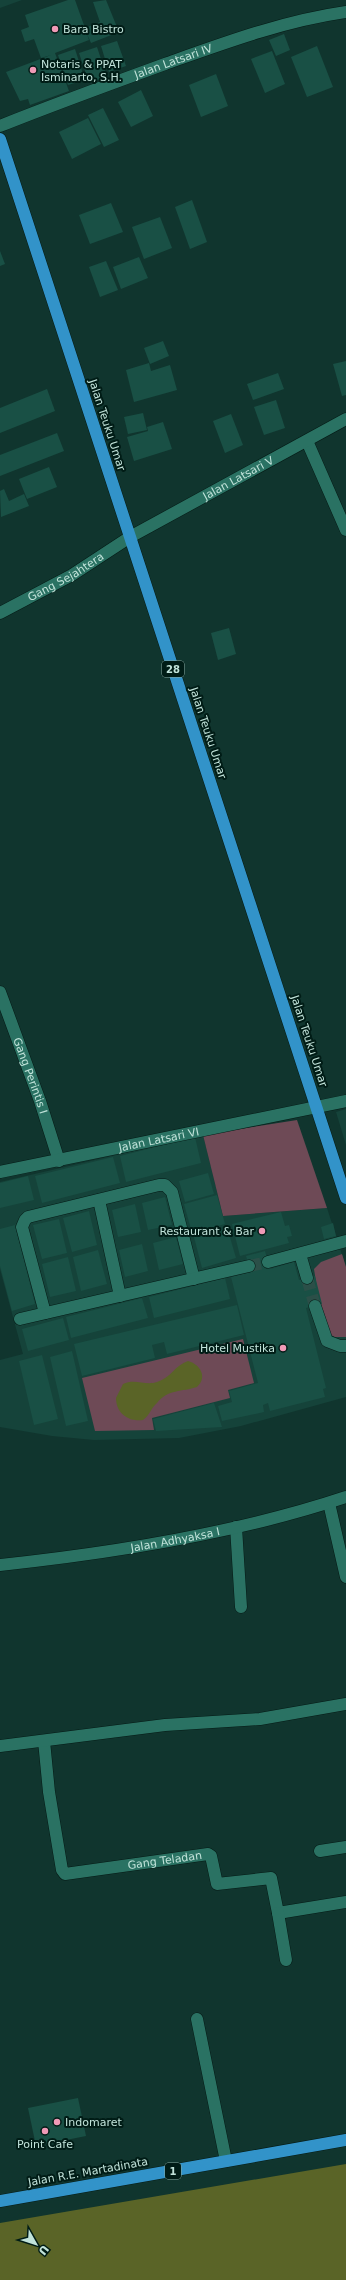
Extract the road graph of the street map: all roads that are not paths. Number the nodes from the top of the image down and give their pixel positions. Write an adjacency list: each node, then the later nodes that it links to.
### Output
1 (346, 12): 2 (street, Jalan Latsari IV)
2 (0, 126)
3 (0, 139): 7 (highway, Jalan Teuku Umar / 28)
4 (346, 419): 5 (street, Jalan Latsari V)
5 (307, 441): 6 (street); 7 (street, Jalan Latsari V)
6 (346, 530)
7 (130, 537): 8 (street, Gang Sejahtera); 11 (highway, Jalan Teuku Umar / 28)
8 (0, 613)
9 (0, 992): 12 (street, Gang Perintis I)
10 (346, 1101): 11 (street, Jalan Latsari VI)
11 (317, 1109): 12 (street, Jalan Latsari VI); 14 (highway, Jalan Teuku Umar / 28)
12 (59, 1161): 13 (street, Jalan Latsari VI)
13 (0, 1172)
14 (343, 1180): 15 (highway, Jalan Teuku Umar / 28)
15 (346, 1198)
16 (99, 1200): 22 (street); 23 (street); 25 (street)
17 (346, 1242): 18 (street)
18 (300, 1254): 19 (street); 21 (street)
19 (268, 1262)
20 (249, 1266): 22 (street)
21 (307, 1278)
22 (194, 1279): 23 (street)
23 (120, 1296): 25 (street)
24 (315, 1306): 27 (street)
25 (45, 1313): 26 (street)
26 (20, 1319)
27 (346, 1346)
28 (346, 1497): 29 (street, Jalan Adhyaksa I)
29 (329, 1503): 30 (street, Jalan Adhyaksa I); 32 (street)
30 (236, 1527): 31 (street, Jalan Adhyaksa I); 33 (street)
31 (0, 1565)
32 (346, 1577)
33 (241, 1607)
34 (346, 1704): 35 (street)
35 (44, 1741): 36 (street); 40 (street, Gang Teladan)
36 (0, 1746)
37 (346, 1847): 38 (street)
38 (320, 1851)
39 (346, 1902): 40 (street)
40 (278, 1913): 41 (street)
41 (286, 1960)
42 (196, 2019): 44 (street)
43 (346, 2140): 44 (highway, Jalan R.E. Martadinata / 1)
44 (226, 2162): 45 (highway, Jalan R.E. Martadinata / 1)
45 (0, 2201)

